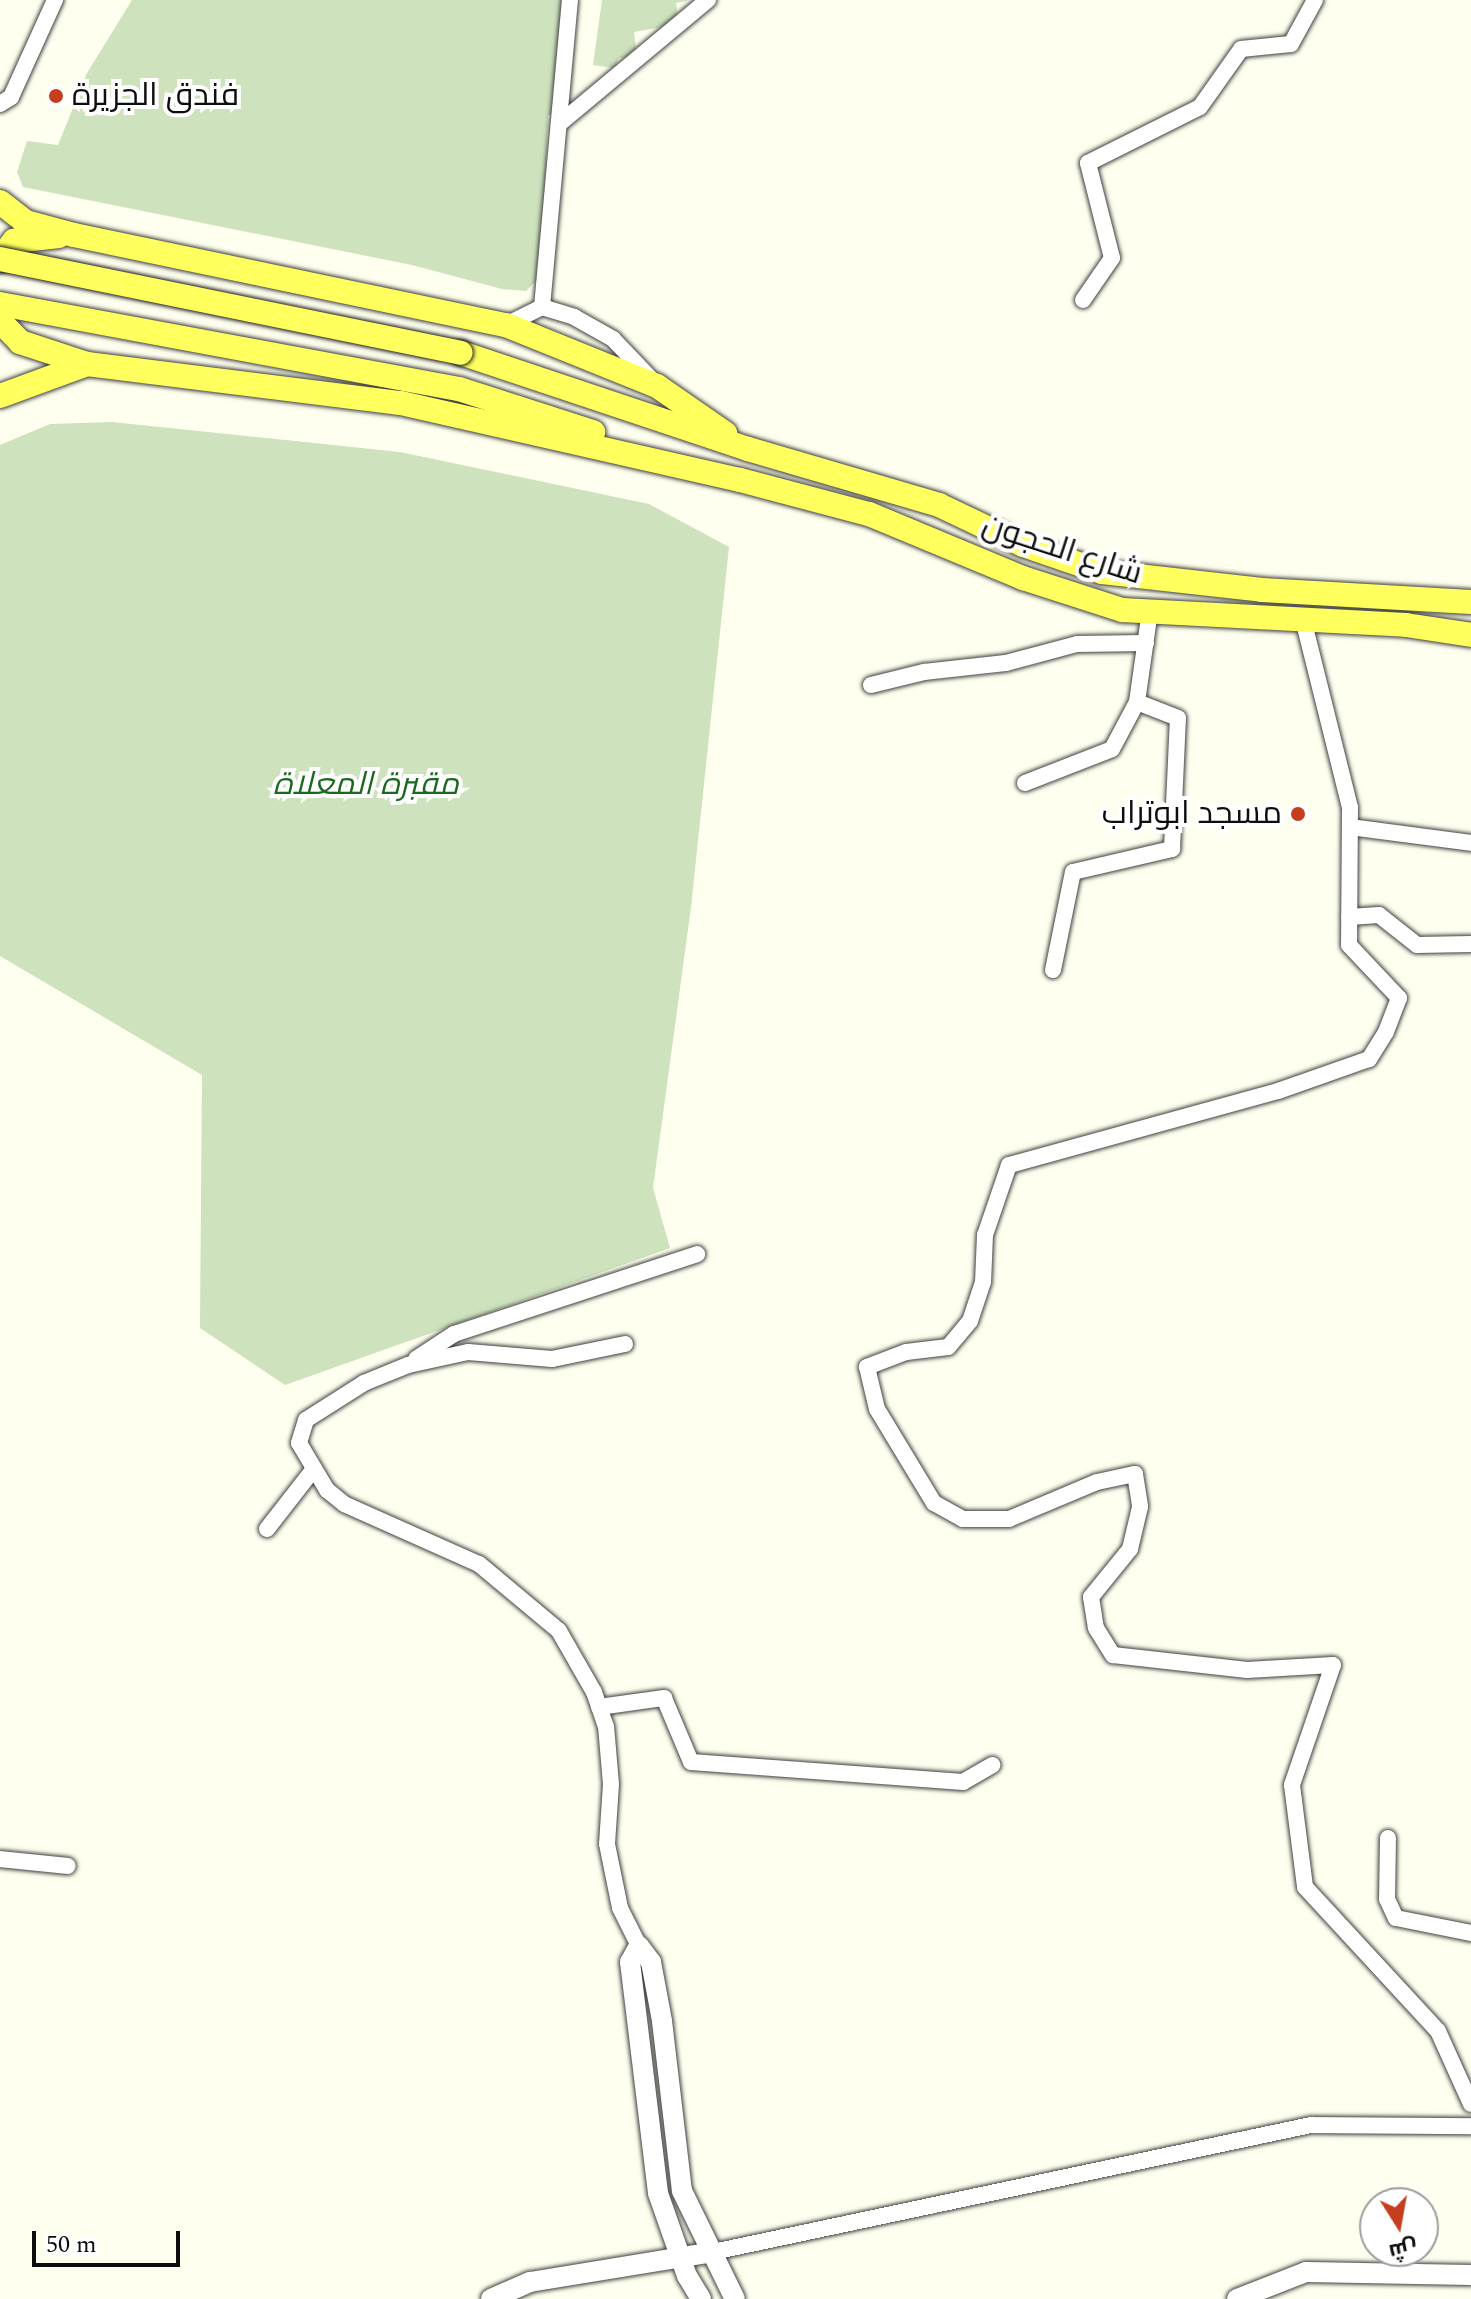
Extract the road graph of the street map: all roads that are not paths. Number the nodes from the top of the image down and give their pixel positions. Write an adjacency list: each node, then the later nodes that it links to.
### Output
1 (55, 0): 5 (street)
2 (570, 0): 6 (street)
3 (708, 0): 6 (street)
4 (1315, 0): 10 (street)
5 (0, 104)
6 (559, 124): 12 (street)
7 (0, 202): 8 (main road)
8 (74, 235): 9 (main road); 14 (main road)
9 (0, 259): 18 (main road, شارع الحجون, bridge)
10 (1083, 300)
11 (0, 304): 19 (main road)
12 (542, 307): 14 (street); 16 (street)
13 (0, 321): 15 (main road)
14 (506, 325): 16 (main road)
15 (87, 364): 17 (main road); 19 (main road)
16 (657, 386): 18 (main road)
17 (0, 396)
18 (748, 449): 20 (main road, شارع الحجون)
19 (740, 480): 21 (main road, شارع الحجون)
20 (1471, 602)
21 (1150, 611): 22 (main road, شارع الحجون); 24 (street)
22 (1303, 619): 23 (main road, شارع الحجون); 28 (street)
23 (1471, 635)
24 (1146, 643): 25 (street); 26 (street)
25 (871, 685)
26 (1137, 702): 27 (street); 32 (street)
27 (1025, 783)
28 (1350, 827): 29 (street); 30 (street)
29 (1471, 843)
30 (1349, 917): 31 (street); 45 (street)
31 (1471, 944)
32 (1053, 970)
33 (697, 1254): 35 (street)
34 (625, 1344): 35 (street)
35 (408, 1365): 36 (street)
36 (313, 1470): 37 (street); 38 (street)
37 (267, 1529)
38 (599, 1707): 39 (street); 44 (street)
39 (993, 1765)
40 (1388, 1838): 43 (street)
41 (0, 1859): 42 (street)
42 (68, 1866)
43 (1471, 1933)
44 (639, 1946): 47 (street); 48 (street)
45 (1471, 2104)
46 (1471, 2126): 47 (street)
47 (713, 2252): 48 (street); 52 (street)
48 (681, 2254): 50 (street); 51 (street)
49 (1471, 2275): 53 (street)
50 (491, 2299)
51 (701, 2299)
52 (735, 2299)
53 (1237, 2299)

